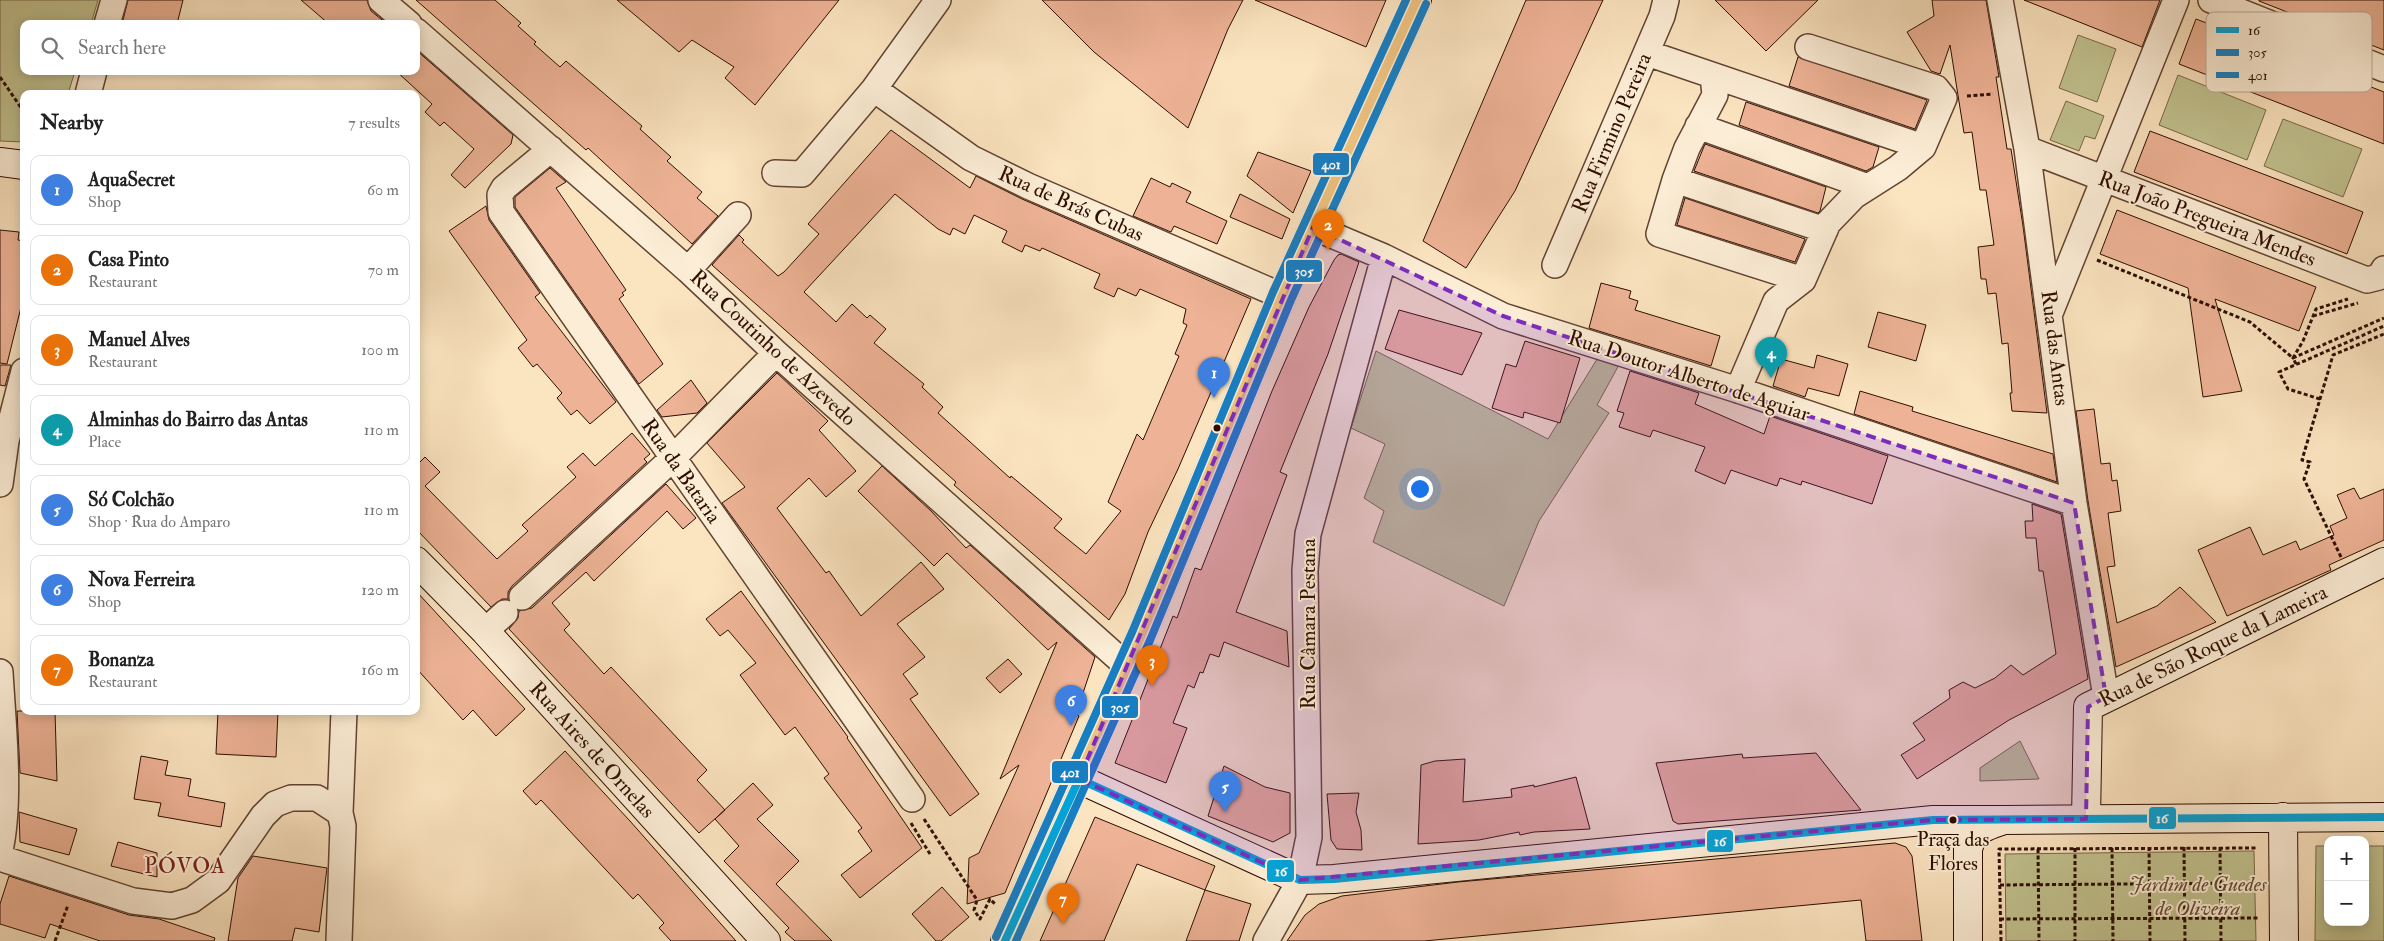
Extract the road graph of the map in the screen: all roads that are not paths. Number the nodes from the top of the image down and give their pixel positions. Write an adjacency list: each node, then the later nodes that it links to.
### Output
1 (114, 0): 10 (street)
2 (382, 0): 11 (street)
3 (938, 0): 19 (street)
4 (1417, 0): 32 (main road)
5 (1666, 0): 14 (street, Rua Firmino Pereira)
6 (2000, 0): 24 (street, Rua das Antas)
7 (2176, 0): 29 (street)
8 (2211, 0): 9 (street)
9 (2241, 12)
10 (108, 20)
11 (404, 20)
12 (420, 33): 23 (street, Rua Coutinho de Azevedo)
13 (1808, 47): 22 (street)
14 (1647, 53): 18 (street); 35 (street, Rua Firmino Pereira)
15 (2372, 64): 16 (street)
16 (2384, 69)
17 (93, 75): 20 (street)
18 (1713, 76): 21 (street); 22 (street)
19 (874, 88): 27 (street); 39 (street, Rua de Brás Cubas)
20 (89, 90)
21 (1698, 126): 28 (street); 30 (street)
22 (1923, 147): 30 (street)
23 (551, 148): 37 (street, Rua Coutinho de Azevedo); 44 (street, Rua da Bataria)
24 (2027, 148): 29 (street, Rua João Pregueira Mendes); 40 (street, Rua das Antas)
25 (0, 162): 26 (main road)
26 (20, 164)
27 (775, 173)
28 (1675, 180): 33 (street); 38 (street)
29 (2103, 180): 36 (street, Rua João Pregueira Mendes); 40 (street)
30 (1868, 187): 33 (street)
31 (738, 215): 37 (street)
32 (1313, 227): 34 (street, Rua Doutor Alberto de Aguiar); 39 (main road)
33 (1825, 230): 38 (street)
34 (1384, 257): 43 (street, Rua Doutor Alberto de Aguiar); 63 (street, Rua Câmara Pestana)
35 (1556, 265)
36 (2384, 269)
37 (688, 270): 41 (street, Rua Coutinho de Azevedo)
38 (1803, 280): 43 (street)
39 (1282, 296): 50 (main road)
40 (2050, 313): 46 (street, Rua das Antas)
41 (776, 353): 44 (street); 50 (street, Rua Coutinho de Azevedo)
42 (20, 387): 45 (street)
43 (1738, 390): 46 (street, Rua Doutor Alberto de Aguiar)
44 (672, 459): 49 (street); 55 (street, Rua da Bataria)
45 (0, 484)
46 (2074, 503): 52 (street, Rua das Antas)
47 (2384, 562): 52 (main road, Rua de São Roque da Lameira)
48 (420, 565): 49 (main road, Rua Aires de Ornelas)
49 (485, 631): 65 (main road, Rua Aires de Ornelas)
50 (1128, 667): 54 (main road)
51 (0, 672): 61 (street)
52 (2106, 698): 59 (main road, Rua de São Roque da Lameira)
53 (344, 715): 56 (street)
54 (1079, 779): 63 (main road); 66 (main road)
55 (917, 809)
56 (340, 813): 62 (street); 64 (street)
57 (2283, 817): 58 (main road); 59 (main road); 69 (main road)
58 (2384, 817)
59 (2086, 819): 60 (main road)
60 (2004, 820): 63 (main road); 68 (main road)
61 (0, 850)
62 (0, 858)
63 (1300, 880): 67 (street, Rua Câmara Pestana)
64 (339, 941)
65 (766, 941)
66 (1005, 941)
67 (1266, 941)
68 (1968, 941)
69 (2284, 941)

